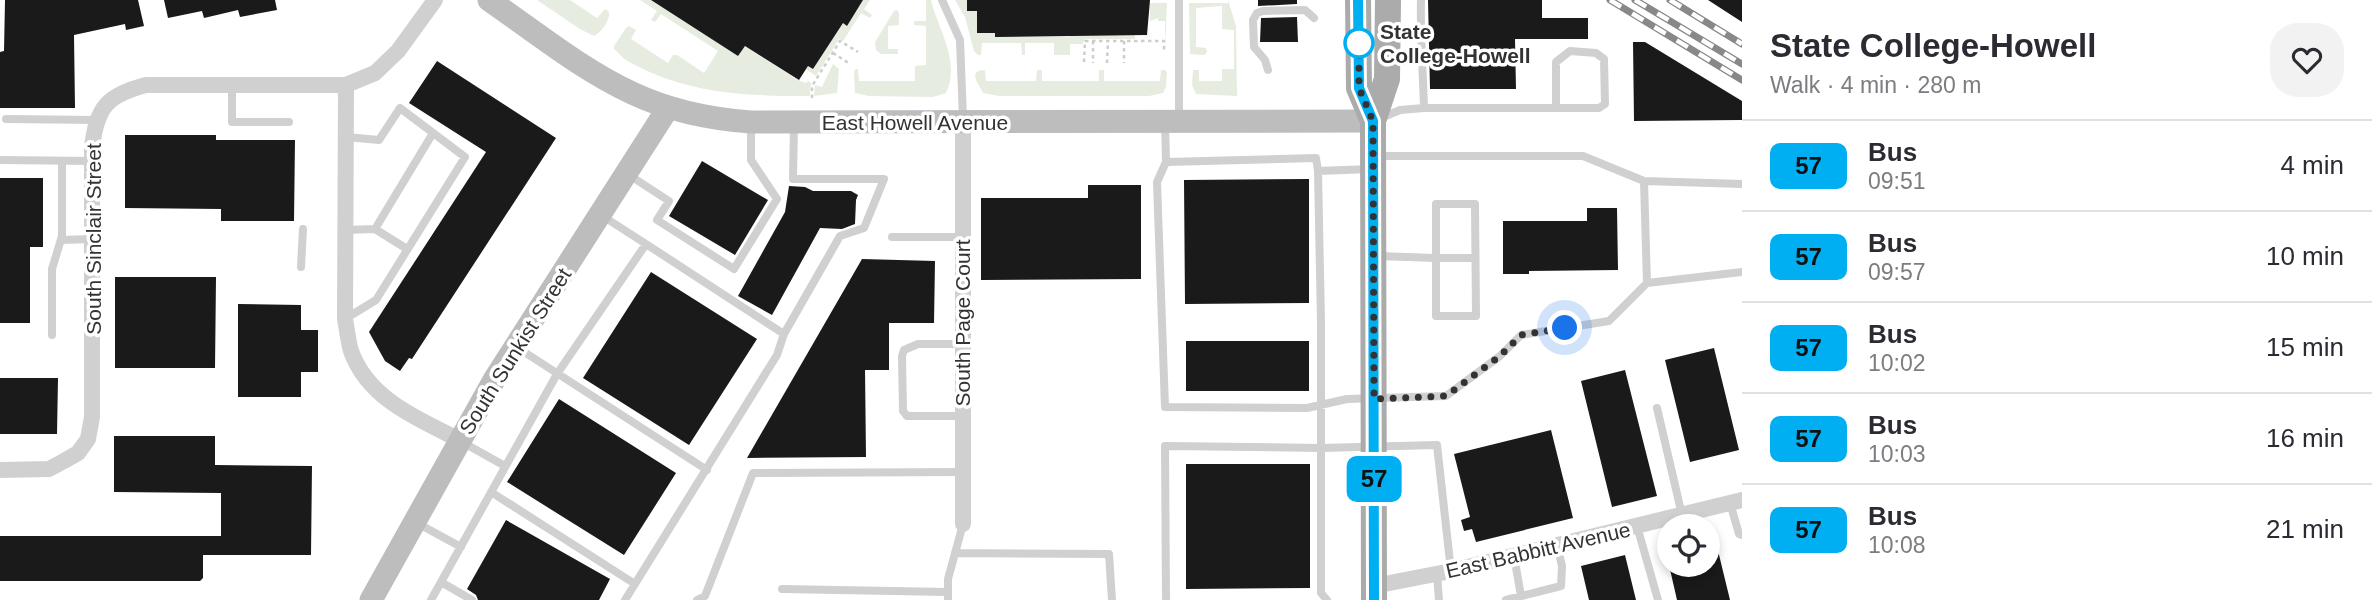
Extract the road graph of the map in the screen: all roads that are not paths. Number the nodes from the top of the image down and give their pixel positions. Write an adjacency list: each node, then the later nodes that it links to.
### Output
1 (435, 0): 11 (street, South Sinclair Street)
2 (489, 0): 13 (street, East Howell Avenue)
3 (942, 0): 21 (lane)
4 (1179, 0): 22 (lane)
5 (1358, 0): 17 (main road)
6 (1388, 0): 17 (main road)
7 (1421, 0): 14 (lane)
8 (1314, 18): 9 (lane)
9 (1268, 70)
10 (232, 85): 11 (street, South Sinclair Street); 16 (street, South Sinclair Street); 18 (lane)
11 (346, 85): 24 (street)
12 (1556, 107): 12 (lane); 14 (lane)
13 (668, 108): 19 (street, East Howell Avenue); 31 (street, South Sunkist Street)
14 (1424, 108): 17 (lane)
15 (6, 119): 16 (lane)
16 (97, 120): 27 (street, South Sinclair Street)
17 (1373, 121): 22 (street, East Howell Avenue); 29 (main road)
18 (289, 122)
19 (751, 122): 20 (street, East Howell Avenue); 31 (lane)
20 (794, 122): 21 (street, East Howell Avenue); 51 (lane)
21 (962, 122): 22 (street, East Howell Avenue); 39 (street, South Page Court)
22 (1172, 122): 28 (lane)
23 (433, 133): 24 (lane); 36 (lane); 43 (lane)
24 (345, 137): 37 (street)
25 (0, 160): 26 (lane)
26 (62, 161): 27 (lane); 41 (lane)
27 (92, 161): 40 (street, South Sinclair Street)
28 (1166, 162): 30 (lane); 57 (lane)
29 (1374, 162): 30 (lane); 32 (lane); 44 (main road)
30 (1318, 171): 57 (lane)
31 (626, 174): 34 (street, South Sunkist Street)
32 (1644, 181): 33 (lane); 49 (lane)
33 (1742, 184)
34 (600, 215): 42 (lane); 54 (street, South Sunkist Street)
35 (303, 229): 47 (lane)
36 (375, 229): 37 (lane); 43 (lane)
37 (345, 230): 50 (street)
38 (892, 237): 39 (lane)
39 (962, 237): 53 (street, South Page Court)
40 (92, 239): 41 (lane); 64 (street, South Sinclair Street)
41 (61, 240): 52 (lane)
42 (646, 244): 51 (lane); 55 (lane)
43 (407, 249): 50 (lane)
44 (1374, 256): 45 (lane); 56 (main road)
45 (1436, 258): 46 (lane); 46 (lane); 46 (lane)
46 (1475, 258)
47 (301, 267)
48 (1742, 272): 49 (lane)
49 (1647, 283): 56 (lane)
50 (345, 318): 60 (street)
51 (784, 334): 65 (lane)
52 (52, 335)
53 (962, 344): 59 (street, South Page Court); 59 (lane)
54 (515, 346): 55 (lane); 60 (street, South Sunkist Street)
55 (557, 374): 63 (lane); 65 (lane)
56 (1374, 399): 57 (lane); 61 (main road)
57 (1320, 405): 62 (lane)
58 (1657, 408): 69 (lane)
59 (962, 416): 66 (street, South Page Court)
60 (460, 440): 63 (lane); 71 (street, South Sunkist Street)
61 (1374, 447): 62 (lane); 80 (lane); 84 (main road)
62 (1321, 448): 93 (lane); 94 (lane)
63 (505, 466): 67 (lane)
64 (0, 470)
65 (707, 470): 82 (lane)
66 (962, 472): 73 (street, South Page Court); 91 (lane)
67 (491, 492): 77 (lane); 82 (lane)
68 (1736, 502): 70 (street, East Babbitt Avenue); 75 (lane)
69 (1682, 514)
70 (1686, 514)
71 (414, 521): 77 (lane); 87 (street, South Sunkist Street)
72 (1657, 521): 74 (street, East Babbitt Avenue)
73 (962, 524): 78 (lane)
74 (1637, 526): 76 (street, East Babbitt Avenue); 97 (lane)
75 (1742, 535)
76 (1557, 545): 79 (street, East Babbitt Avenue); 86 (lane)
77 (461, 547): 81 (lane)
78 (955, 553): 85 (lane); 92 (lane)
79 (1514, 556): 80 (street, East Babbitt Avenue); 86 (lane)
80 (1444, 573): 84 (street, East Babbitt Avenue); 95 (lane)
81 (441, 582): 88 (lane); 89 (lane)
82 (635, 583): 90 (lane)
83 (782, 589): 85 (lane)
84 (1374, 593)
85 (948, 596)
86 (1521, 596): 96 (lane)
87 (371, 600)
88 (431, 600)
89 (472, 600)
90 (625, 600)
91 (697, 600)
92 (1111, 600)
93 (1166, 600)
94 (1326, 600)
95 (1439, 600)
96 (1506, 600)
97 (1658, 600)

